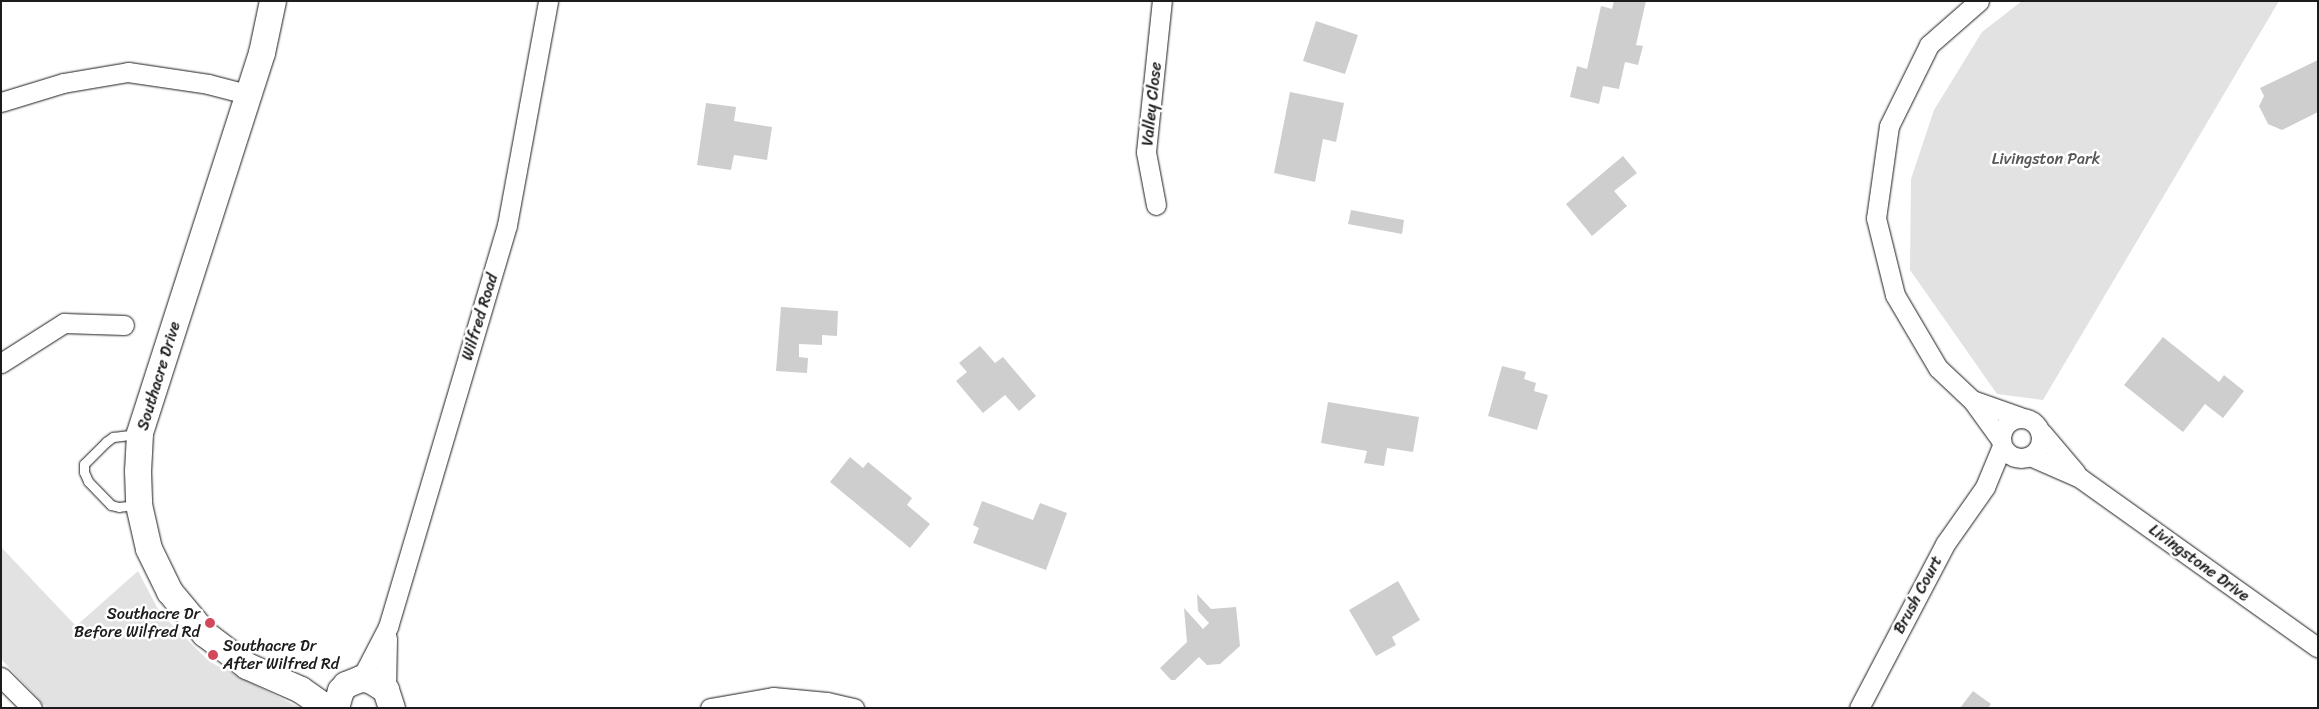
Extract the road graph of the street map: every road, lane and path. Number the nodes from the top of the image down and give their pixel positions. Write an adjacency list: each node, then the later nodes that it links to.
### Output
1 (273, 1): 5 (street, Southacre Drive)
2 (548, 1): 19 (street, Wilfred Road)
3 (1162, 1): 7 (street, Valley Close)
4 (1979, 1): 10 (street)
5 (247, 94): 6 (street); 13 (street, Southacre Drive)
6 (1, 102)
7 (1156, 205)
8 (124, 324): 9 (street)
9 (1, 362)
10 (1972, 400): 11 (street); 14 (street)
11 (2020, 417): 12 (street); 14 (street)
12 (2042, 433): 15 (street); 16 (street, Livingstone Drive)
13 (140, 434): 18 (street, Southacre Drive); 18 (lane)
14 (2002, 443): 15 (street); 17 (street, Brush Court)
15 (2025, 457): 16 (street, Livingstone Drive); 17 (street, Brush Court)
16 (2080, 478): 20 (street, Livingstone Drive)
17 (1985, 487): 29 (street, Brush Court)
18 (139, 505): 22 (street, Southacre Drive)
19 (388, 627): 23 (street, Wilfred Road); 24 (street, Wilfred Road)
20 (2318, 648)
21 (1, 677): 25 (street)
22 (301, 690): 23 (street); 26 (street, Southacre Drive)
23 (348, 691): 24 (street, Wilfred Road)
24 (392, 701)
25 (32, 708)
26 (327, 708)
27 (710, 708): 28 (street)
28 (854, 708)
29 (1859, 708)

